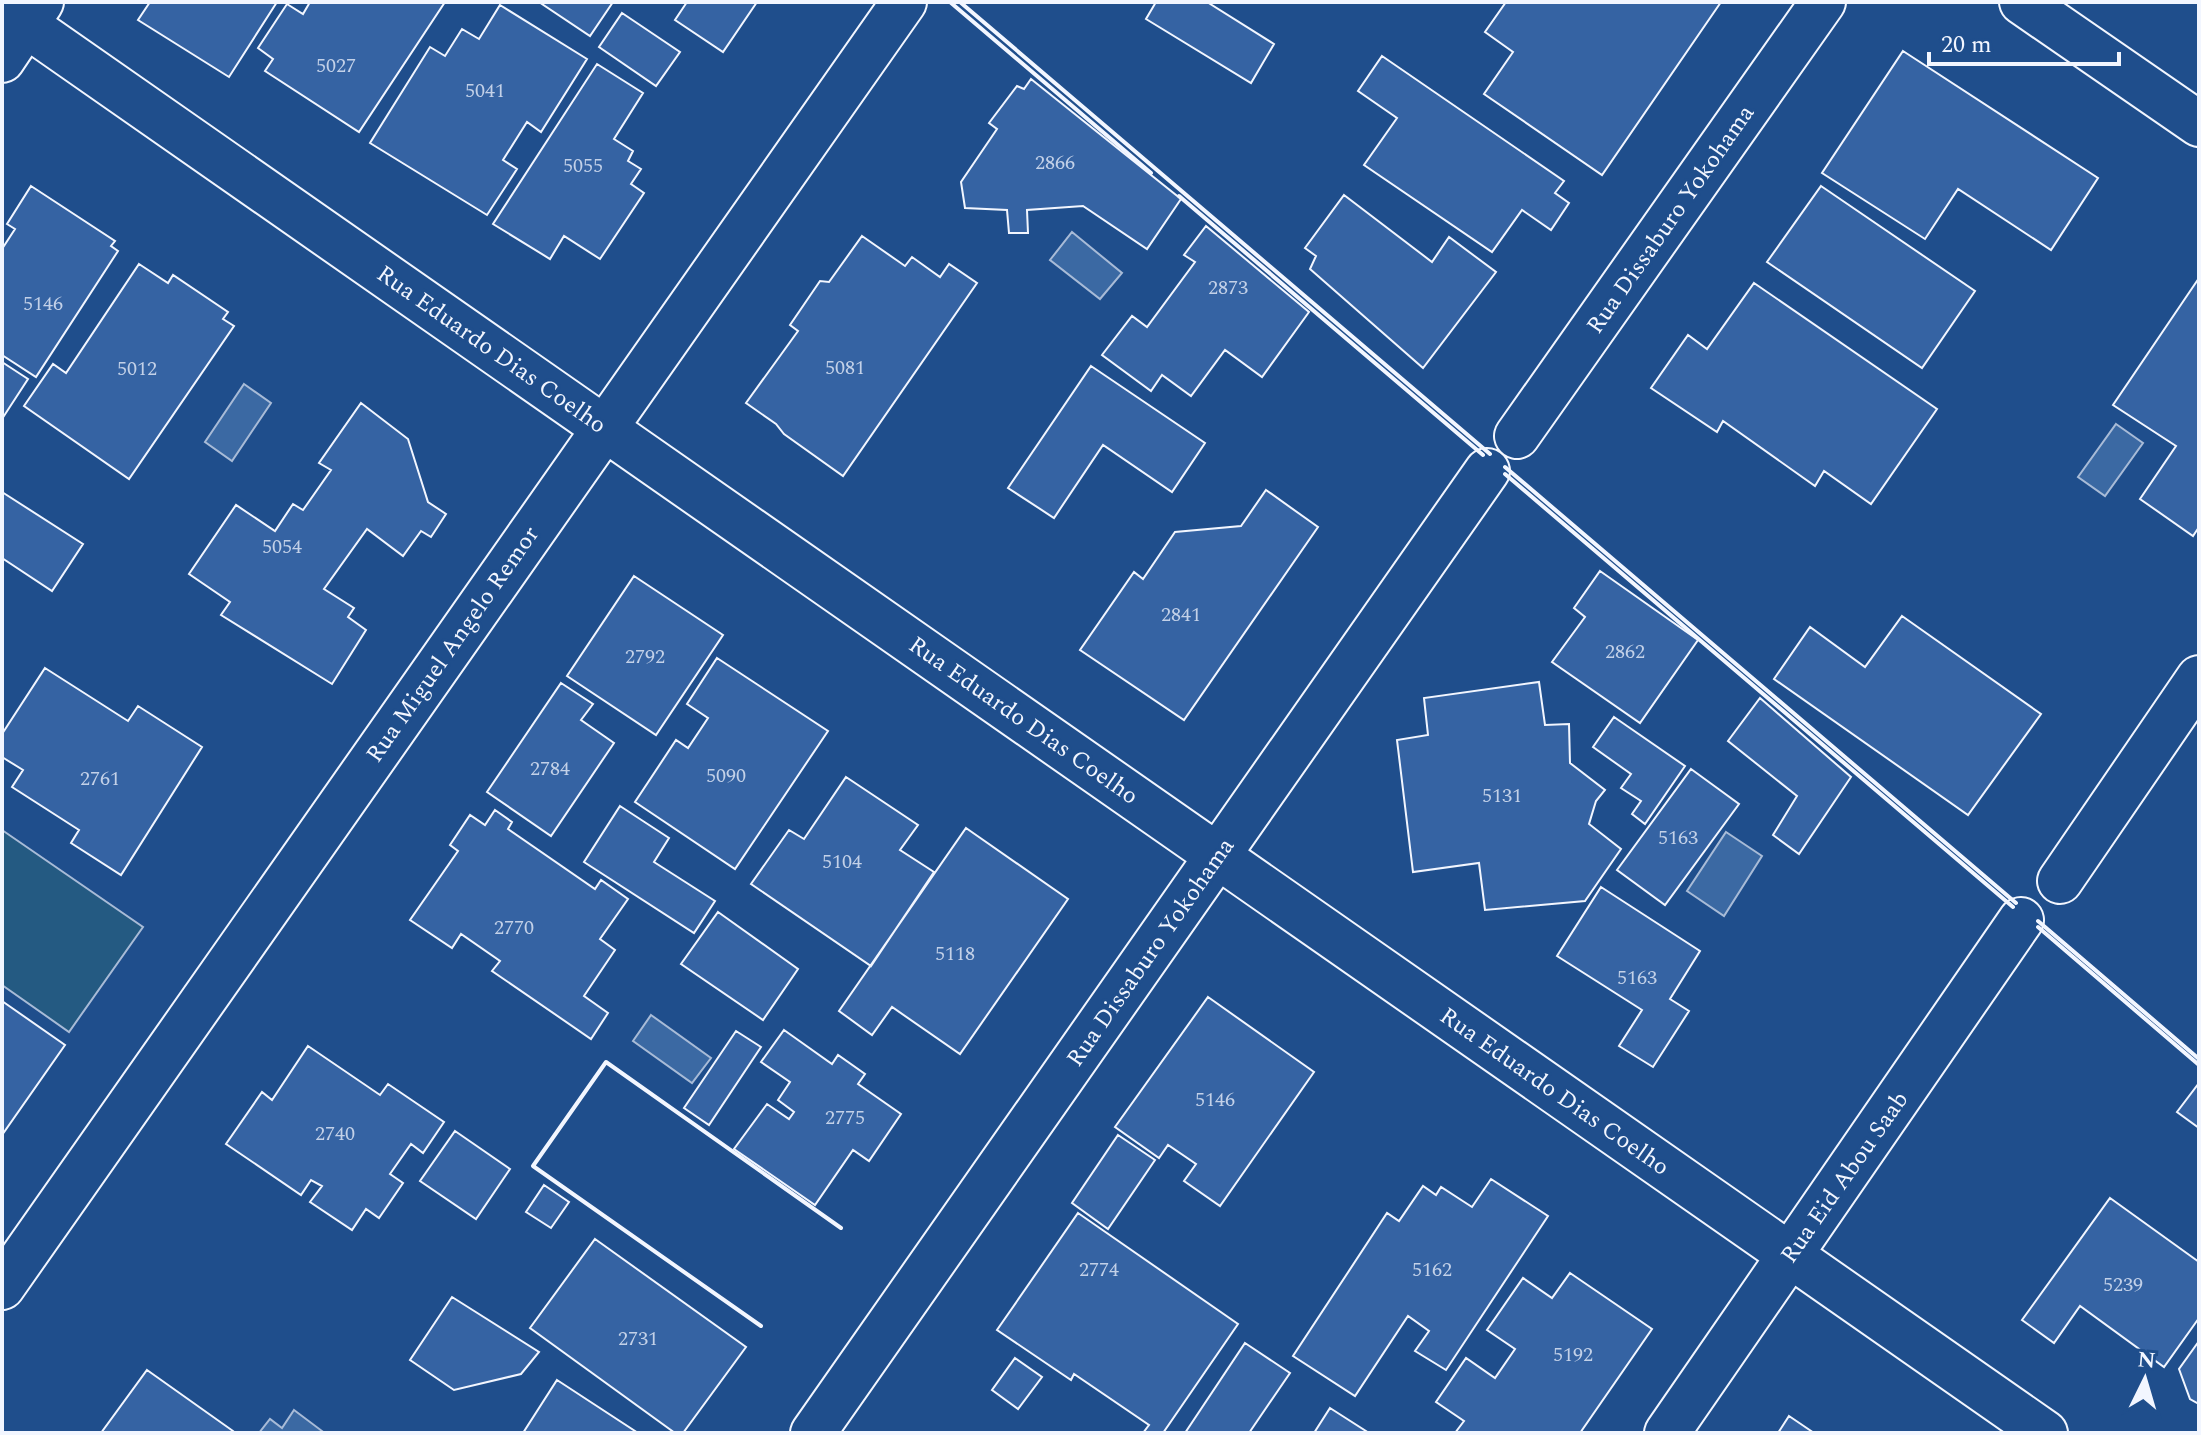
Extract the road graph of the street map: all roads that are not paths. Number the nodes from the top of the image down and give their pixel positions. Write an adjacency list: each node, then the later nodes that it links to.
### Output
1 (904, 2): 7 (street, Rua Miguel Angelo Remor)
2 (1823, 2): 8 (street, Rua Dissaburo Yokohama)
3 (2022, 2): 6 (street)
4 (23, 11): 5 (street); 7 (street, Rua Eduardo Dias Coelho)
5 (2, 60)
6 (2199, 124)
7 (604, 427): 11 (street, Rua Eduardo Dias Coelho); 15 (street, Rua Miguel Angelo Remor)
8 (1517, 436)
9 (1487, 471): 11 (street, Rua Dissaburo Yokohama)
10 (2199, 678): 12 (street)
11 (1218, 855): 14 (street, Rua Eduardo Dias Coelho); 16 (street, Rua Dissaburo Yokohama)
12 (2060, 881)
13 (2021, 920): 14 (street, Rua Eid Abou Saab)
14 (1790, 1255): 17 (street, Rua Eid Abou Saab); 18 (street, Rua Eduardo Dias Coelho)
15 (2, 1287)
16 (813, 1433)
17 (1667, 1433)
18 (2045, 1433)

